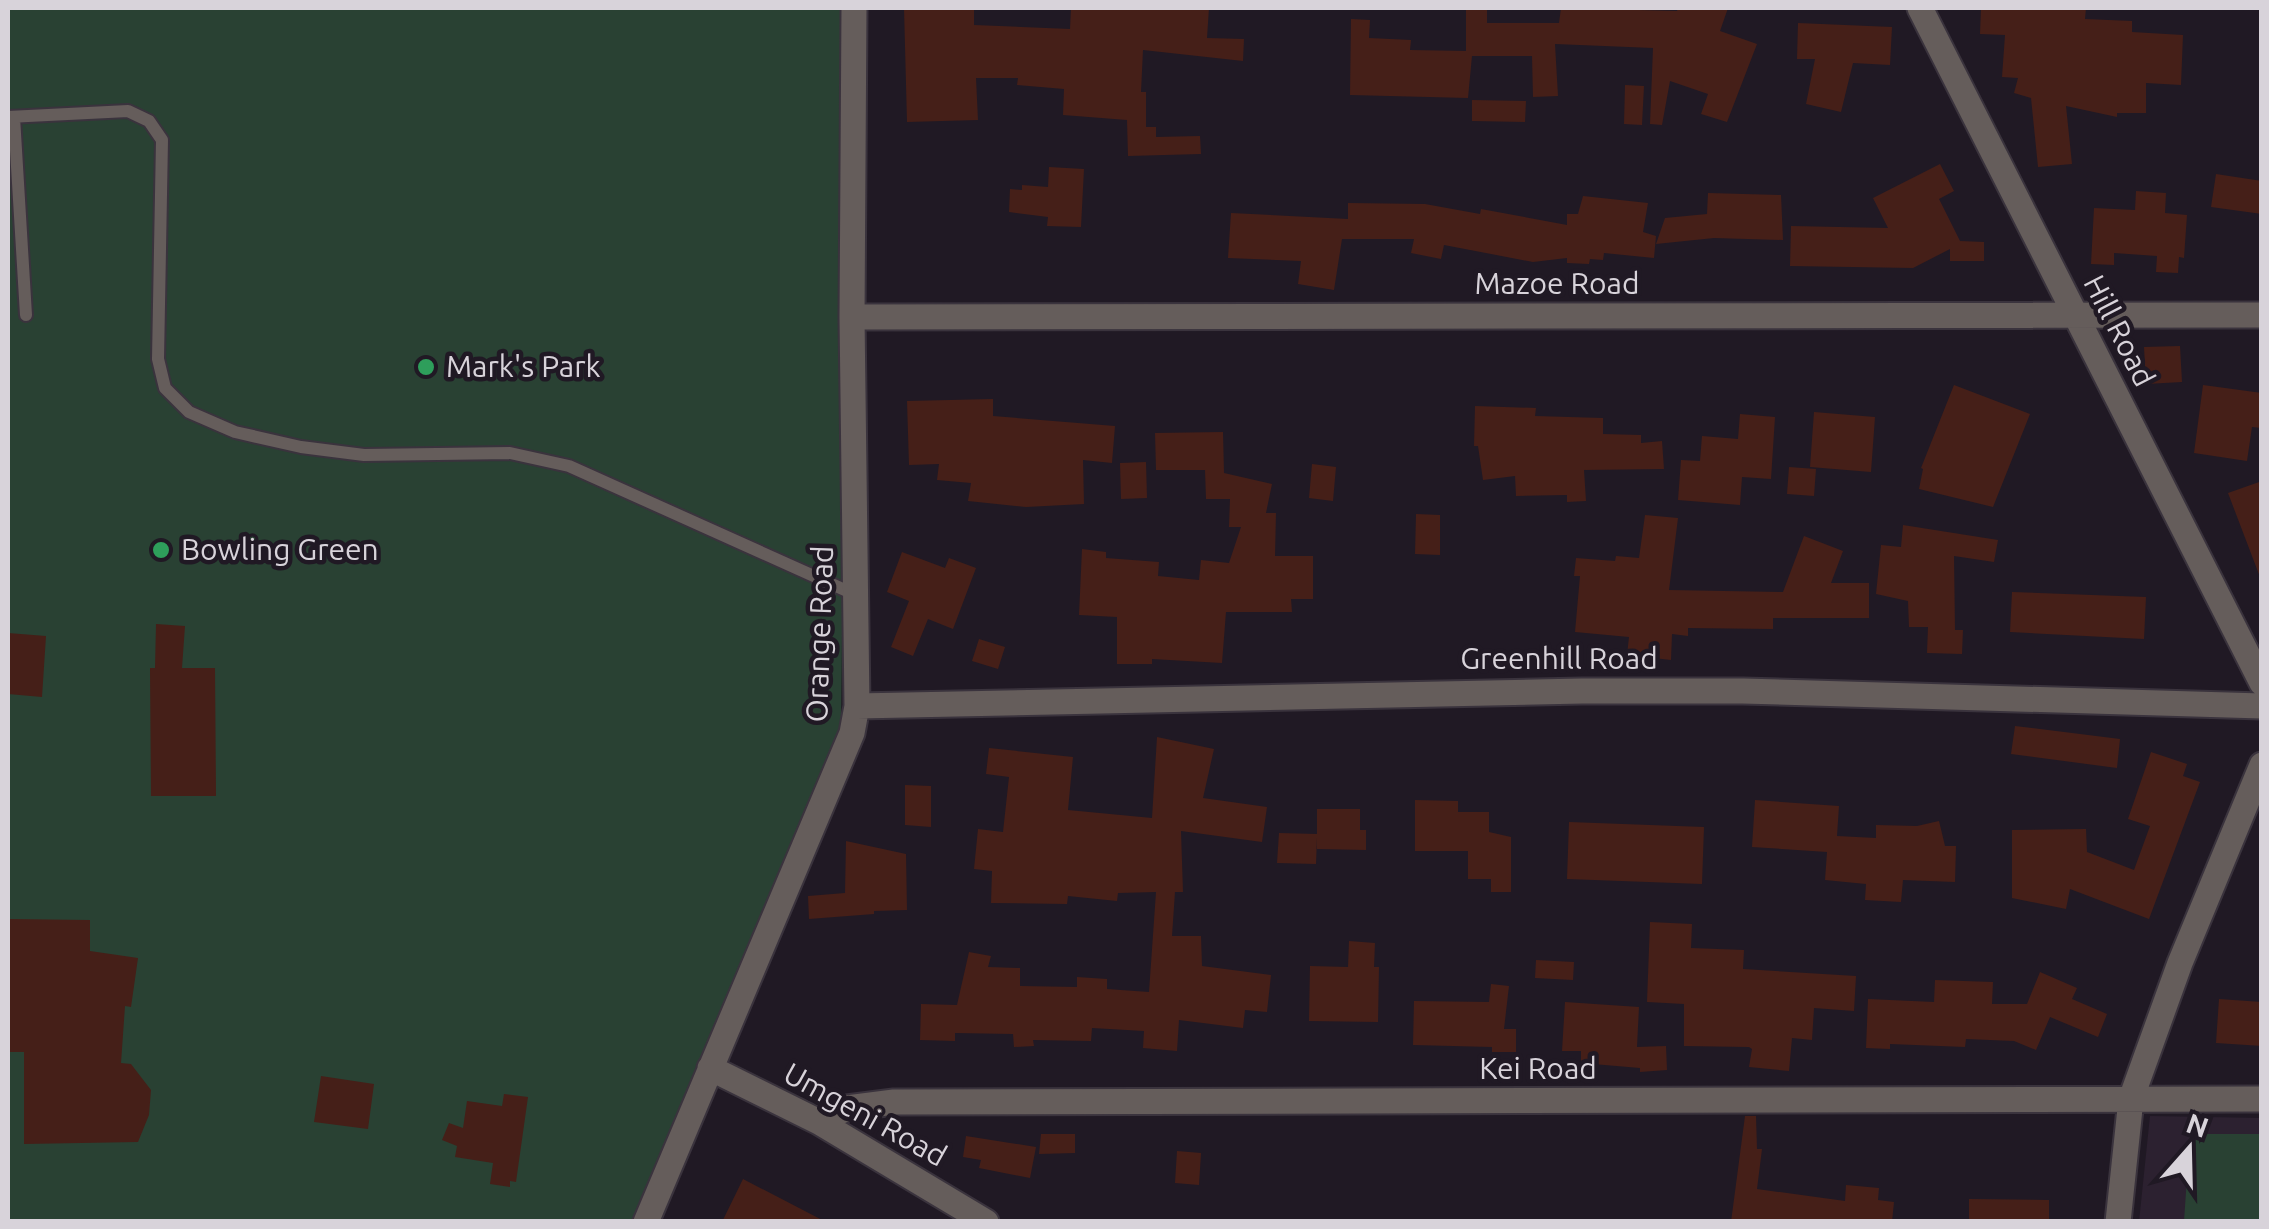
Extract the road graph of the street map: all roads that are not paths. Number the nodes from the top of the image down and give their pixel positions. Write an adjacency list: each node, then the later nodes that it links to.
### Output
1 (854, 8): 7 (street, Orange Road)
2 (1920, 8): 5 (street, Hill Road)
3 (11, 117): 4 (lane); 8 (lane)
4 (26, 315)
5 (2075, 315): 6 (street, Mazoe Road); 7 (street, Mazoe Road); 9 (street, Hill Road)
6 (2262, 315)
7 (852, 317): 8 (street, Orange Road)
8 (856, 595): 10 (street, Orange Road)
9 (2262, 684)
10 (857, 706): 11 (street, Greenhill Road); 13 (street, Orange Road)
11 (2262, 706)
12 (2262, 765): 14 (street)
13 (710, 1068): 16 (street, Umgeni Road); 17 (street, Orange Road)
14 (2131, 1099): 15 (street, Kei Road); 16 (street, Kei Road); 19 (street)
15 (2262, 1099)
16 (819, 1122): 18 (street, Umgeni Road)
17 (646, 1222)
18 (986, 1222)
19 (2118, 1222)

